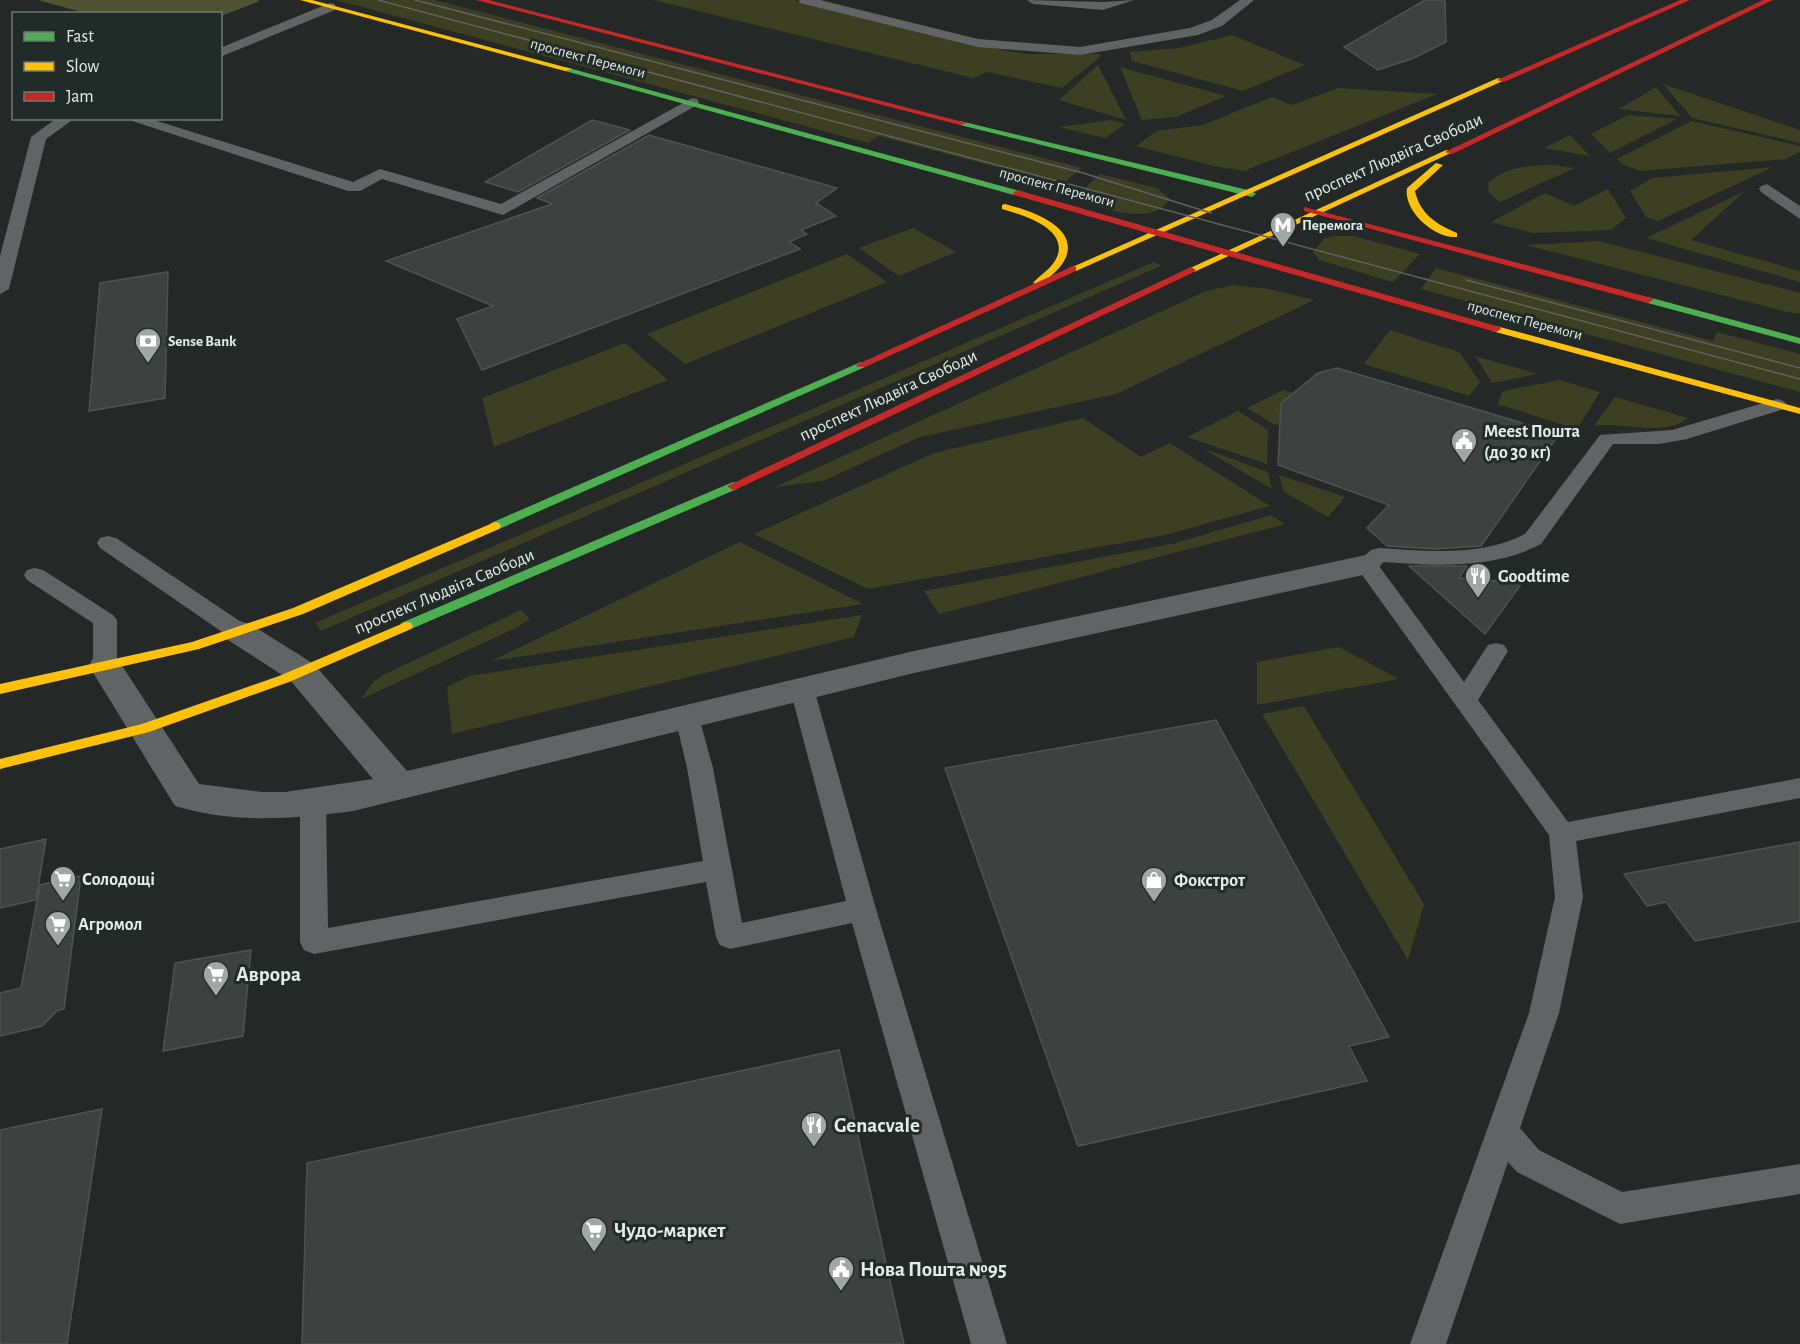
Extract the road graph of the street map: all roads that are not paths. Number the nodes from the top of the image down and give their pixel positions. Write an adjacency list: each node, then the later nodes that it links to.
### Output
1 (304, 0): 9 (main road, проспект Перемоги)
2 (480, 0): 18 (main road, проспект Перемоги)
3 (806, 0): 6 (lane)
4 (1033, 0): 5 (lane)
5 (1128, 0)
6 (1248, 0)
7 (1686, 0): 18 (main road, проспект Людвіга Свободи)
8 (1769, 0): 15 (main road, проспект Людвіга Свободи)
9 (330, 7): 10 (lane); 11 (main road, проспект Перемоги)
10 (222, 52)
11 (692, 102): 12 (main road, проспект Перемоги); 14 (lane)
12 (728, 113): 16 (main road); 24 (main road, проспект Перемоги)
13 (65, 120): 27 (lane)
14 (136, 120)
15 (1472, 141): 22 (main road, проспект Людвіга Свободи); 28 (main road)
16 (813, 152)
17 (1767, 189): 23 (lane)
18 (1244, 192): 19 (main road, проспект Перемоги); 24 (main road, проспект Людвіга Свободи)
19 (1264, 198)
20 (991, 203): 26 (main road)
21 (1295, 206): 22 (main road)
22 (1316, 211): 25 (main road, проспект Людвіга Свободи); 28 (main road)
23 (1800, 214)
24 (1158, 231): 25 (main road, проспект Перемоги); 26 (main road, проспект Людвіга Свободи)
25 (1230, 252): 29 (main road, проспект Перемоги); 37 (main road, проспект Людвіга Свободи)
26 (1034, 287): 34 (main road, проспект Людвіга Свободи)
27 (0, 289)
28 (1800, 339)
29 (1778, 405): 30 (main road, проспект Перемоги); 32 (lane)
30 (1800, 411)
31 (108, 543): 34 (lane)
32 (1366, 565): 39 (street); 40 (lane)
33 (35, 574): 36 (lane)
34 (239, 632): 36 (main road, проспект Людвіга Свободи); 37 (street)
35 (1496, 651): 40 (lane)
36 (105, 666): 38 (main road, проспект Людвіга Свободи); 42 (street)
37 (302, 672): 42 (main road, проспект Людвіга Свободи); 44 (street)
38 (0, 688)
39 (802, 689): 41 (street); 49 (lane)
40 (1465, 700): 47 (lane)
41 (687, 717): 44 (street); 48 (lane)
42 (144, 728): 43 (main road, проспект Людвіга Свободи); 46 (street)
43 (0, 764)
44 (399, 786): 46 (street)
45 (1800, 788): 47 (lane)
46 (313, 804): 48 (lane)
47 (1562, 833): 50 (lane)
48 (718, 869): 49 (lane)
49 (861, 909): 52 (lane)
50 (1501, 1130): 51 (lane); 53 (lane)
51 (1800, 1179)
52 (989, 1344)
53 (1428, 1344)

